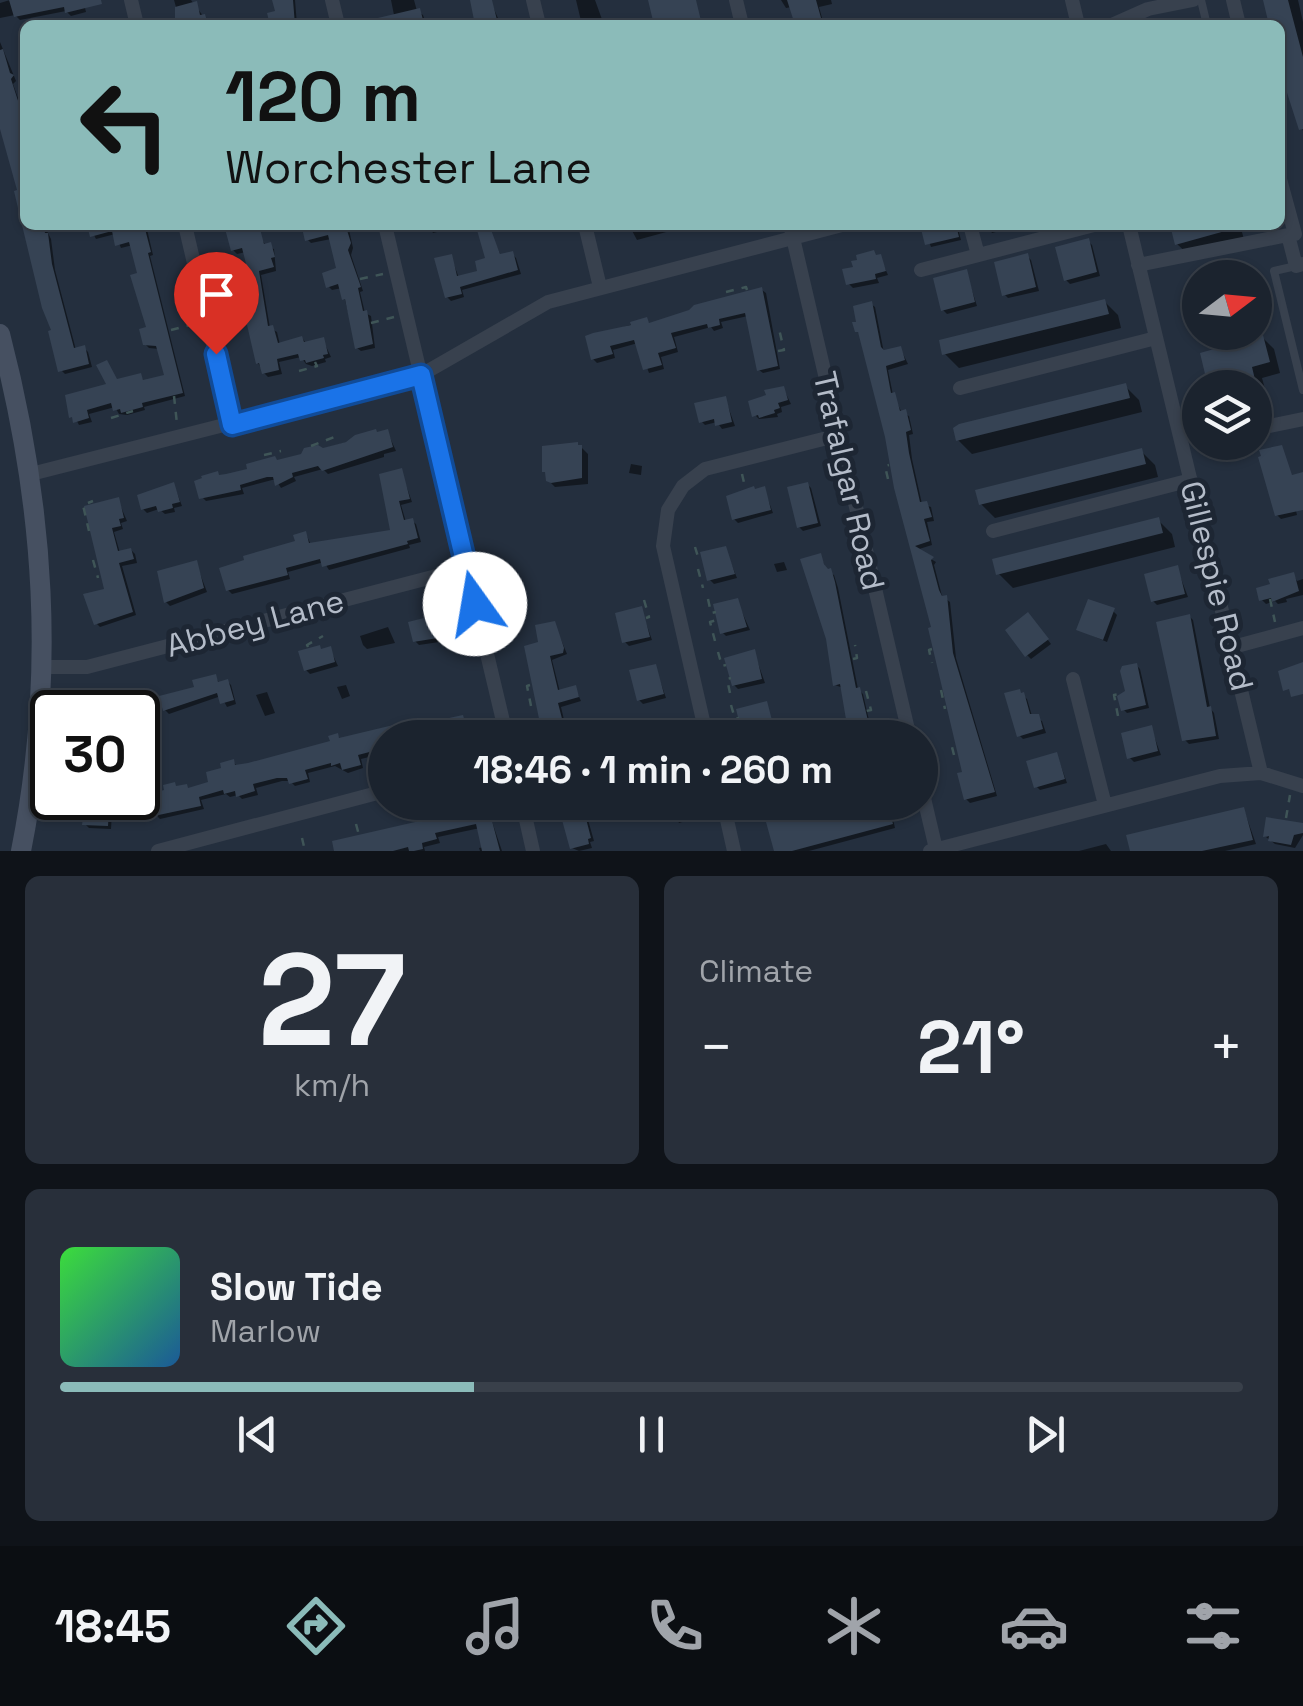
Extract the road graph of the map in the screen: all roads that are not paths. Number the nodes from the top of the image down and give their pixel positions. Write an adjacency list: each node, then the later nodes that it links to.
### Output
1 (1197, 0): 2 (street)
2 (1123, 20)
3 (1285, 199): 12 (street)
4 (185, 230): 26 (street)
5 (386, 230): 22 (street)
6 (587, 230): 18 (street)
7 (971, 230): 14 (street)
8 (1129, 230): 15 (street, Gillespie Road)
9 (1259, 230): 13 (lane)
10 (791, 231): 18 (street); 28 (street, Trafalgar Road)
11 (1037, 232): 14 (street)
12 (1288, 235): 13 (street); 16 (street)
13 (1262, 241): 15 (street)
14 (978, 255): 17 (street)
15 (1138, 265): 20 (street, Gillespie Road)
16 (1300, 265): 24 (lane)
17 (921, 270)
18 (600, 287): 22 (street)
19 (0, 334): 21 (main road)
20 (1156, 338): 23 (street); 29 (street, Gillespie Road)
21 (4, 363): 31 (main road)
22 (421, 375): 26 (street); 34 (street)
23 (960, 388)
24 (1303, 390)
25 (1303, 419): 27 (street)
26 (232, 425): 31 (street)
27 (1272, 425)
28 (839, 435): 40 (street); 41 (street, Trafalgar Road)
29 (1182, 444)
30 (1186, 460): 32 (street, Gillespie Road)
31 (31, 474): 37 (main road)
32 (1191, 480): 33 (street); 36 (street, Gillespie Road)
33 (993, 531)
34 (467, 568): 37 (street, Abbey Lane); 39 (street)
35 (1303, 628): 36 (street)
36 (1233, 647): 42 (street, Gillespie Road)
37 (42, 667): 49 (main road)
38 (1072, 679): 45 (street)
39 (503, 720)
40 (703, 720)
41 (906, 720)
42 (1261, 773): 43 (street); 45 (street)
43 (1296, 790)
44 (368, 795): 51 (street)
45 (1105, 805): 50 (street)
46 (526, 820): 52 (street)
47 (726, 820): 53 (street)
48 (927, 820): 50 (street)
49 (26, 850)
50 (933, 850)
51 (158, 851)
52 (534, 851)
53 (734, 851)

